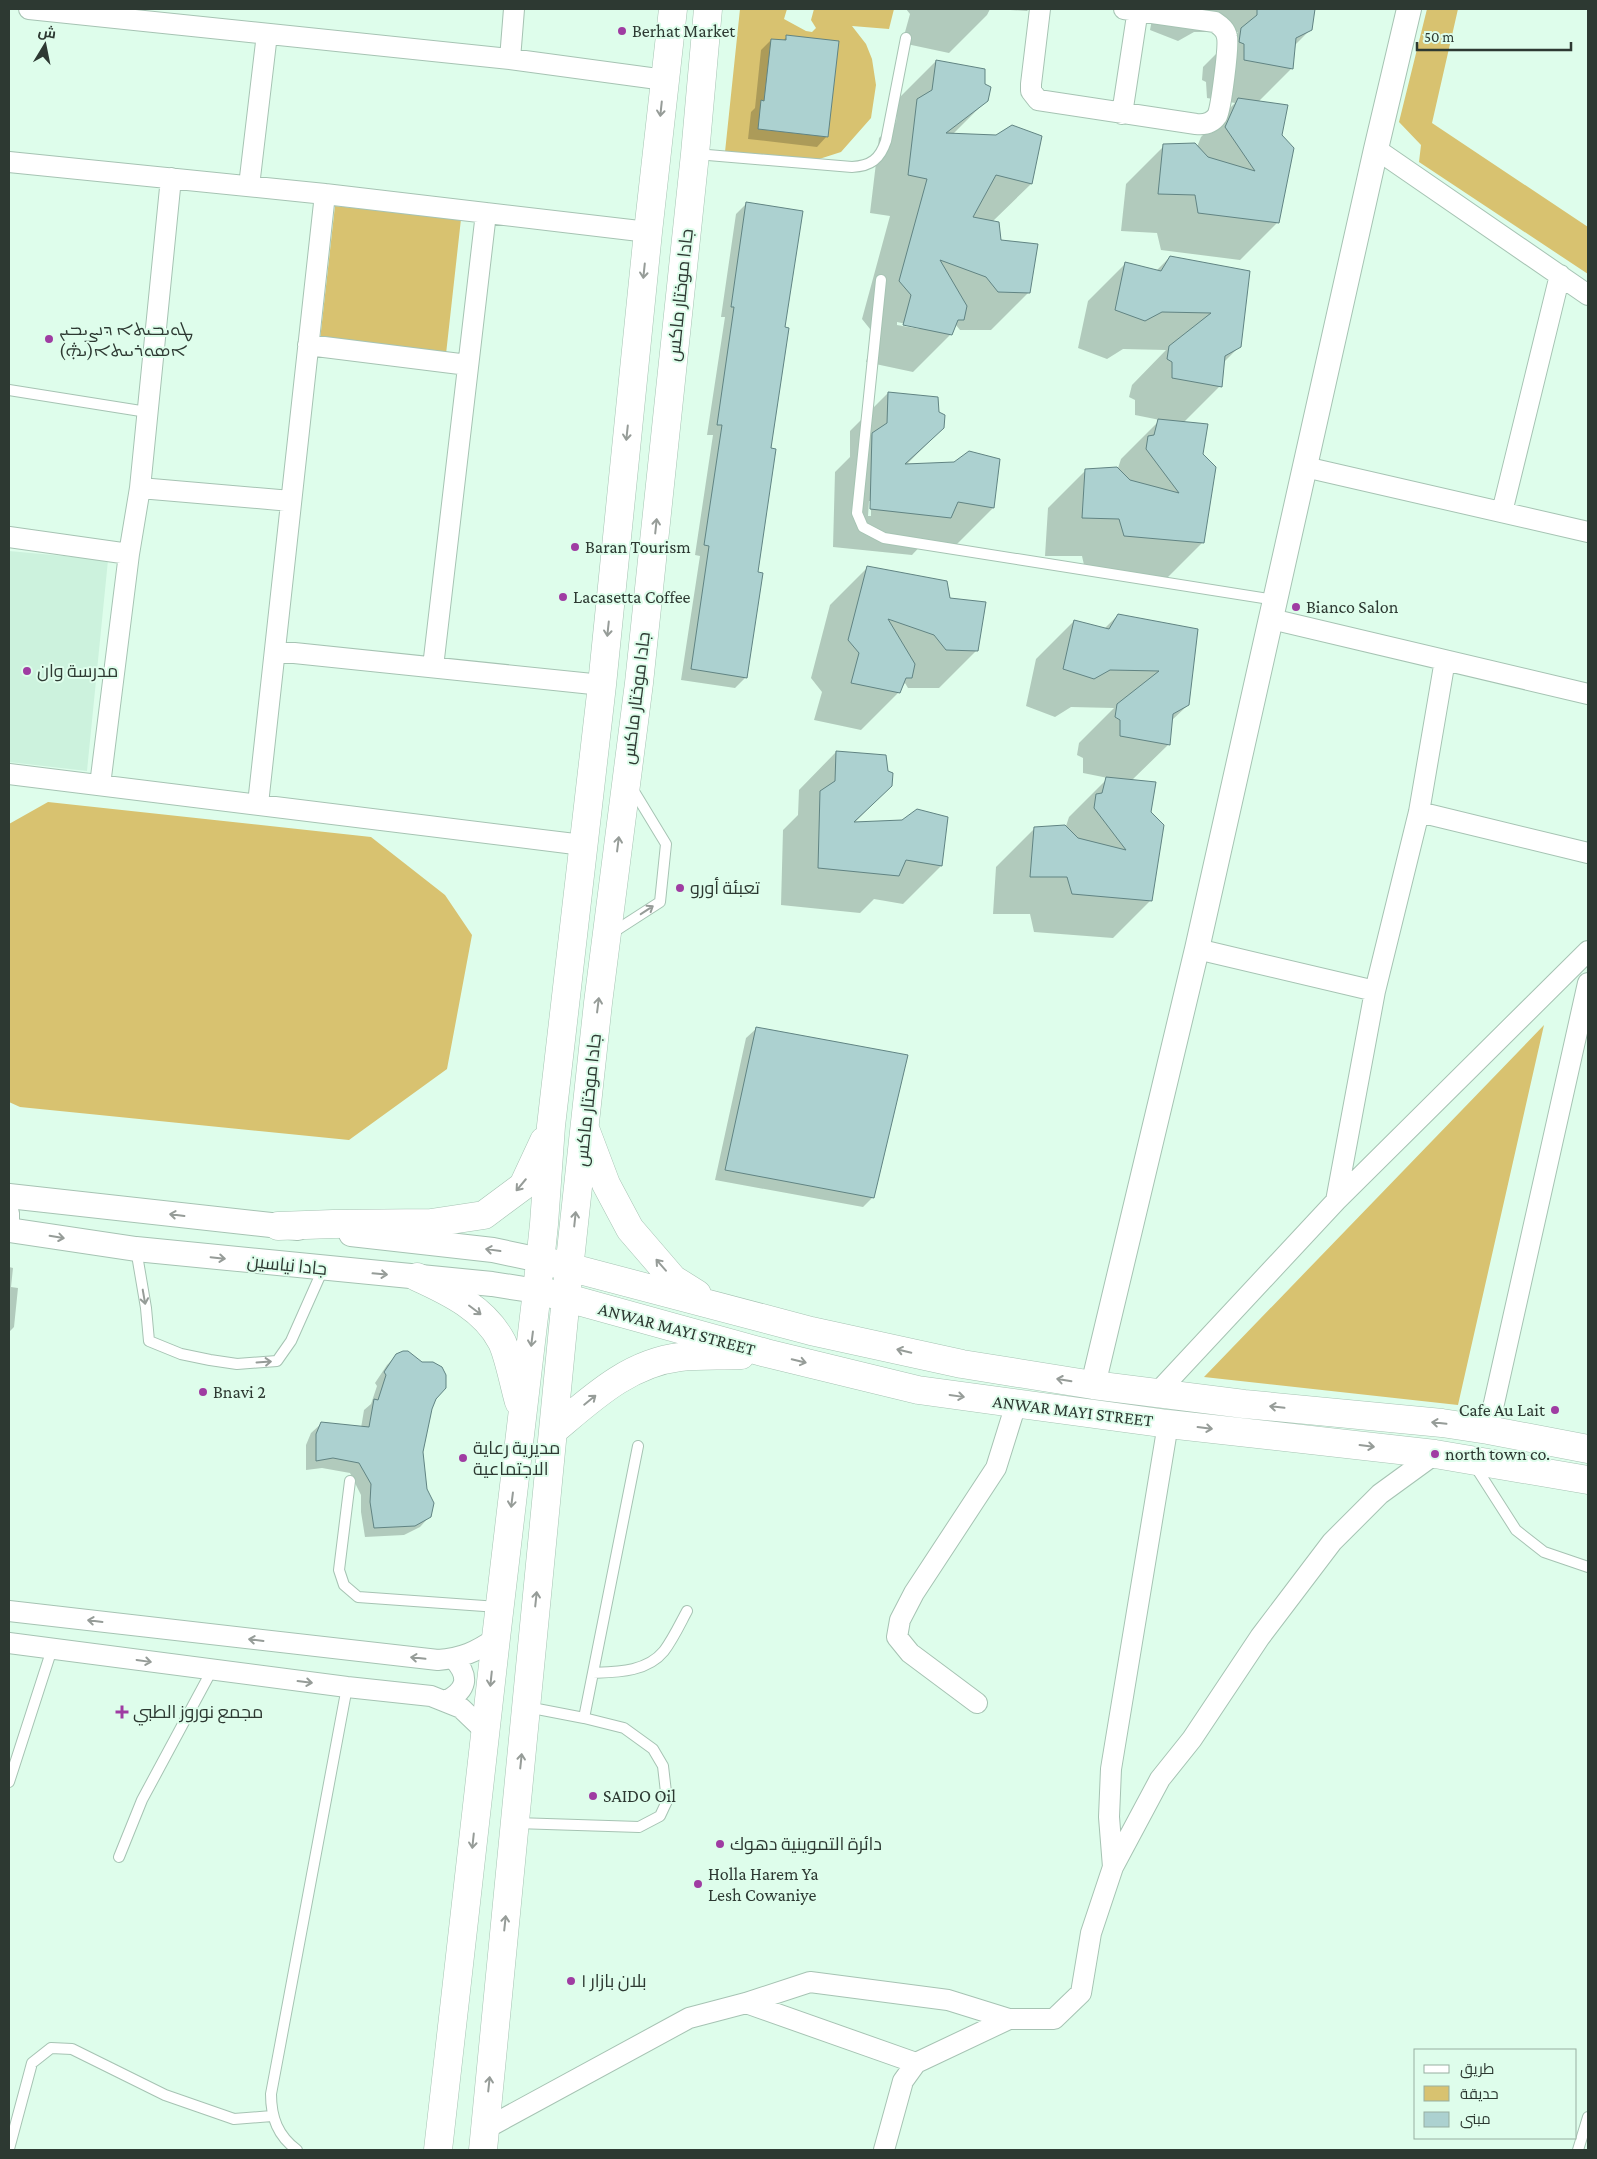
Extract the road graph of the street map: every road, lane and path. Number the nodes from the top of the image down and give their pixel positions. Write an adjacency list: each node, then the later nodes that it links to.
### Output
1 (29, 9): 8 (street)
2 (514, 9): 12 (street)
3 (673, 9): 13 (main road)
4 (708, 9): 16 (main road, جادا موختار ماكس)
5 (1040, 9): 14 (street)
6 (1133, 9): 14 (street); 14 (street)
7 (1409, 9): 15 (street)
8 (55, 10): 9 (street)
9 (203, 18): 10 (street)
10 (267, 34): 12 (street); 19 (street)
11 (906, 38): 16 (lane)
12 (510, 59): 13 (street)
13 (664, 80): 22 (main road, one-way to 22)
14 (1122, 114)
15 (1376, 149): 23 (street); 30 (street)
16 (695, 154): 44 (main road, جادا موختار ماكس, one-way to 16)
17 (9, 162): 18 (street)
18 (172, 178): 19 (street); 29 (street)
19 (249, 186): 20 (street)
20 (325, 194): 21 (street); 26 (street)
21 (486, 213): 22 (street); 27 (street)
22 (648, 232): 41 (main road, one-way to 41)
23 (1560, 275): 25 (street); 33 (street)
24 (881, 280): 37 (lane)
25 (1588, 295)
26 (308, 345): 27 (street); 32 (street)
27 (468, 365): 40 (street)
28 (9, 390): 29 (lane)
29 (148, 412): 31 (street)
30 (1305, 467): 33 (street); 37 (street)
31 (140, 488): 32 (street); 36 (street)
32 (291, 501): 38 (street)
33 (1502, 512): 34 (street)
34 (1588, 532)
35 (9, 537): 36 (street)
36 (129, 554): 45 (street)
37 (1273, 610): 39 (street); 51 (street)
38 (275, 651): 40 (street); 46 (street)
39 (1445, 660): 42 (street); 47 (street)
40 (433, 668): 41 (street)
41 (602, 685): 48 (main road)
42 (1588, 694)
43 (9, 774): 45 (street)
44 (627, 779): 50 (main road, جادا موختار ماكس, one-way to 44); 50 (lane, one-way to 44)
45 (100, 784): 46 (street)
46 (258, 804): 48 (street)
47 (1419, 812): 49 (street); 54 (street)
48 (584, 844): 56 (main road)
49 (1588, 853)
50 (607, 936): 57 (main road, جادا موختار ماكس, one-way to 50)
51 (1198, 949): 54 (street); 72 (street)
52 (1588, 951): 59 (street)
53 (1588, 983): 55 (street)
54 (1375, 991): 59 (street)
55 (1586, 1005): 77 (street)
56 (550, 1126): 61 (main road, one-way to 61); 64 (main road)
57 (585, 1126): 65 (main road, جادا موختار ماكس, one-way to 57); 70 (main road, one-way to 57)
58 (9, 1196): 61 (street, one-way to 58)
59 (1336, 1201): 73 (street)
60 (9, 1213): 62 (street)
61 (278, 1226): 64 (street, one-way to 61)
62 (9, 1230): 63 (street, جادا نیاسین, one-way to 63)
63 (136, 1249): 66 (street, جادا نیاسین, one-way to 66); 66 (lane, one-way to 66)
64 (540, 1260): 65 (main road, ANWAR MAYI STREET); 68 (main road)
65 (570, 1267): 69 (main road, جادا موختار ماكس); 70 (main road, ANWAR MAYI STREET)
66 (323, 1268): 67 (street, جادا نیاسین, one-way to 67)
67 (417, 1278): 68 (street, جادا نیاسین); 75 (main road, one-way to 75)
68 (537, 1291): 69 (main road, جادا نیاسین); 75 (main road, one-way to 75)
69 (566, 1298): 71 (main road, ANWAR MAYI STREET); 78 (main road, جادا موختار ماكس)
70 (713, 1304): 72 (main road, ANWAR MAYI STREET, one-way to 70)
71 (766, 1353): 74 (main road, ANWAR MAYI STREET, one-way to 74); 78 (main road, one-way to 71)
72 (1092, 1385): 73 (main road, ANWAR MAYI STREET)
73 (1157, 1393): 77 (main road, ANWAR MAYI STREET, one-way to 73)
74 (1016, 1404): 76 (main road, ANWAR MAYI STREET); 97 (street)
75 (523, 1416): 86 (main road, one-way to 86)
76 (1168, 1424): 81 (main road, ANWAR MAYI STREET, one-way to 81); 104 (street)
77 (1488, 1430): 80 (main road, ANWAR MAYI STREET)
78 (553, 1432): 98 (main road, جادا موختار ماكس, one-way to 78)
79 (638, 1446): 94 (lane)
80 (1588, 1449)
81 (1435, 1454): 82 (main road, ANWAR MAYI STREET); 104 (street)
82 (1472, 1461): 83 (main road, ANWAR MAYI STREET); 85 (lane)
83 (1588, 1480)
84 (350, 1481): 86 (lane)
85 (1588, 1567)
86 (500, 1607): 89 (main road)
87 (9, 1611): 92 (street, one-way to 87)
88 (687, 1611): 94 (lane)
89 (496, 1638): 92 (street); 100 (main road, one-way to 100)
90 (9, 1643): 91 (street)
91 (52, 1649): 93 (street, one-way to 93); 101 (lane)
92 (454, 1659): 96 (street)
93 (212, 1670): 95 (street, one-way to 95); 103 (lane)
94 (593, 1674): 99 (lane)
95 (347, 1687): 96 (street); 108 (lane)
96 (446, 1701): 100 (street)
97 (977, 1703)
98 (526, 1707): 99 (lane); 102 (main road, جادا موختار ماكس, one-way to 98)
99 (584, 1718): 102 (lane)
100 (485, 1731): 113 (main road, one-way to 113)
101 (9, 1782)
102 (515, 1822): 110 (main road, جادا موختار ماكس, one-way to 102)
103 (119, 1857)
104 (1113, 1867): 106 (street)
105 (746, 2003): 106 (street); 107 (street); 110 (street)
106 (1009, 2018): 107 (street)
107 (916, 2063): 114 (street)
108 (272, 2116): 111 (lane); 112 (lane)
109 (1588, 2119): 115 (lane)
110 (484, 2140)
111 (9, 2148)
112 (297, 2150)
113 (438, 2150)
114 (884, 2150)
115 (1578, 2150)

